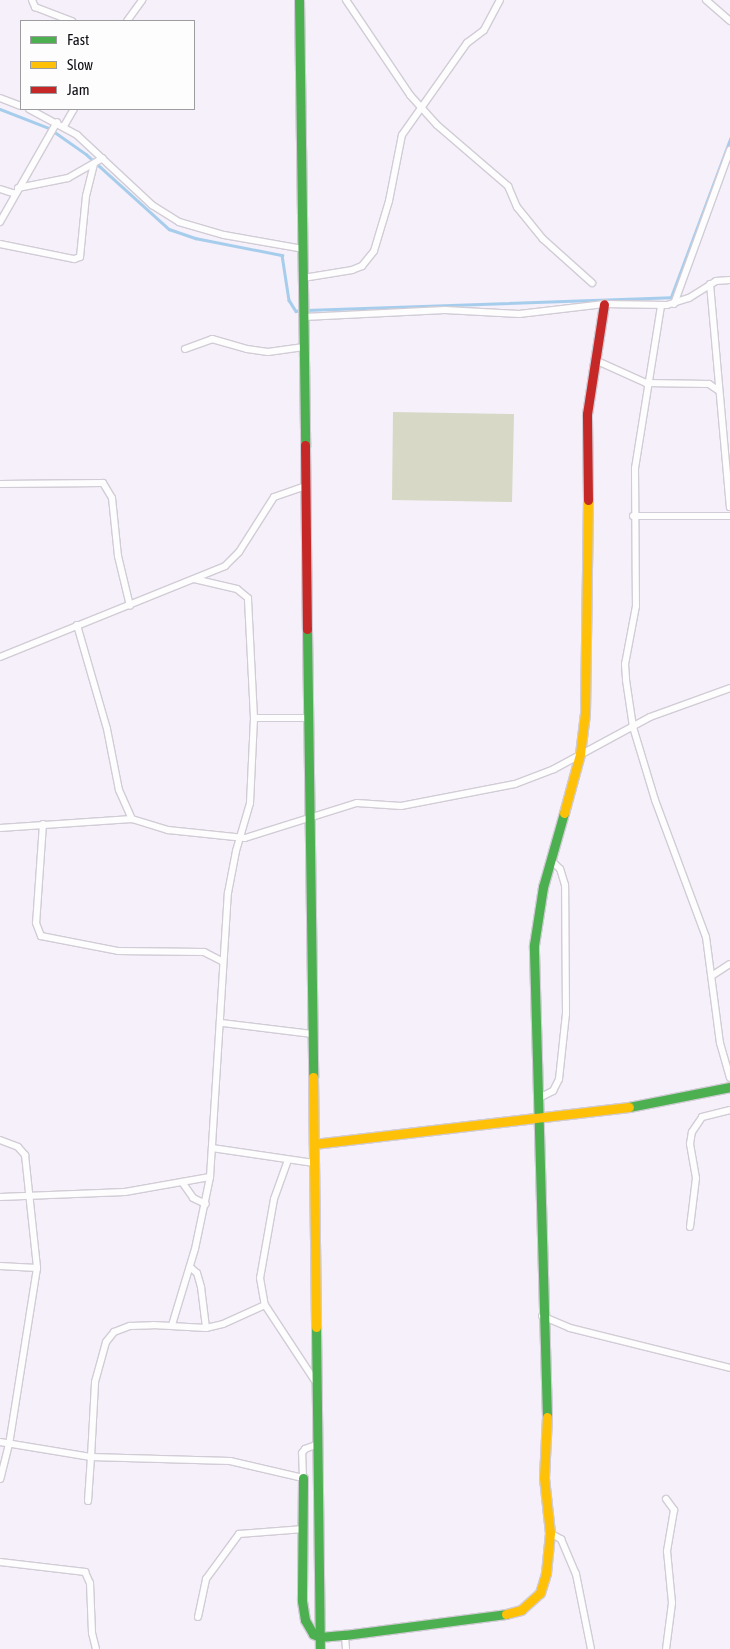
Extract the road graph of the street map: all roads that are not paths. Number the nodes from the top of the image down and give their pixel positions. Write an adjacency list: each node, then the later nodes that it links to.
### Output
1 (32, 0): 7 (street)
2 (142, 0): 8 (street)
3 (299, 0): 24 (street)
4 (346, 0): 12 (street)
5 (500, 0): 12 (street)
6 (706, 0): 9 (street)
7 (69, 20)
8 (128, 20)
9 (730, 21)
10 (0, 98): 11 (street)
11 (20, 106)
12 (421, 107): 25 (street); 27 (street)
13 (31, 110): 15 (street)
14 (73, 110): 16 (street)
15 (57, 122): 16 (street); 21 (street)
16 (64, 126): 18 (street)
17 (730, 150): 30 (street)
18 (103, 158): 19 (street); 24 (street)
19 (94, 164): 21 (street); 23 (street)
20 (0, 189): 21 (street)
21 (17, 191): 22 (street)
22 (0, 222)
23 (0, 244)
24 (303, 249): 25 (street)
25 (303, 278): 32 (street)
26 (730, 280): 28 (street)
27 (592, 284)
28 (710, 284): 30 (street); 37 (street)
29 (604, 304): 31 (street); 32 (street); 35 (street)
30 (674, 304): 31 (street)
31 (660, 306): 36 (street)
32 (304, 317): 33 (street)
33 (304, 347): 34 (street); 40 (street)
34 (185, 349)
35 (594, 360): 36 (street); 52 (street)
36 (646, 383): 37 (street); 42 (street)
37 (718, 390): 38 (street)
38 (728, 474): 41 (street)
39 (0, 484): 45 (street)
40 (306, 486): 44 (street); 50 (street)
41 (730, 507)
42 (633, 516): 43 (street); 51 (street)
43 (730, 516)
44 (194, 579): 45 (street); 49 (street)
45 (130, 606): 46 (street)
46 (77, 625): 47 (street); 54 (street)
47 (0, 657)
48 (730, 688): 51 (street)
49 (254, 718): 50 (street); 57 (street)
50 (309, 718): 53 (street)
51 (632, 727): 52 (street); 61 (street)
52 (580, 754): 53 (street); 58 (street)
53 (310, 815): 57 (street); 63 (street)
54 (132, 819): 55 (street); 57 (street)
55 (43, 824): 56 (street); 59 (street)
56 (0, 828)
57 (239, 838): 59 (street)
58 (551, 860): 68 (street); 68 (street)
59 (222, 961): 62 (street)
60 (730, 964): 61 (street)
61 (713, 975): 65 (street)
62 (222, 1022): 63 (street); 73 (street)
63 (313, 1034): 72 (street)
64 (730, 1055): 65 (street)
65 (725, 1061): 66 (street)
66 (730, 1078)
67 (730, 1087): 70 (street)
68 (539, 1098): 70 (street)
69 (730, 1110): 81 (street)
70 (540, 1117): 72 (street); 86 (street)
71 (0, 1140): 78 (street)
72 (314, 1144): 75 (street)
73 (212, 1148): 74 (street); 76 (street)
74 (288, 1160): 75 (street); 85 (street)
75 (314, 1163): 90 (street)
76 (210, 1177): 77 (street); 80 (street)
77 (182, 1182): 78 (street); 80 (street)
78 (28, 1195): 79 (street); 84 (street)
79 (0, 1197)
80 (206, 1204): 83 (street)
81 (690, 1227)
82 (0, 1266): 84 (street)
83 (190, 1267): 87 (street); 88 (street)
84 (37, 1268): 92 (street)
85 (265, 1305): 88 (street); 90 (street)
86 (542, 1316): 89 (street); 100 (street)
87 (172, 1325): 88 (street); 94 (street)
88 (206, 1328)
89 (730, 1368)
90 (318, 1385): 93 (street)
91 (0, 1442): 92 (street)
92 (9, 1444): 94 (street); 96 (street)
93 (318, 1444): 95 (street); 104 (street)
94 (91, 1457): 95 (street); 98 (street)
95 (303, 1478): 99 (street)
96 (0, 1479)
97 (666, 1499): 109 (street)
98 (88, 1501)
99 (304, 1529): 102 (street); 104 (street)
100 (550, 1533): 103 (street); 108 (street)
101 (0, 1562): 105 (street)
102 (198, 1618)
103 (345, 1635): 104 (street); 107 (street)
104 (320, 1637): 106 (street)
105 (96, 1649)
106 (320, 1649)
107 (346, 1649)
108 (591, 1649)
109 (666, 1649)

